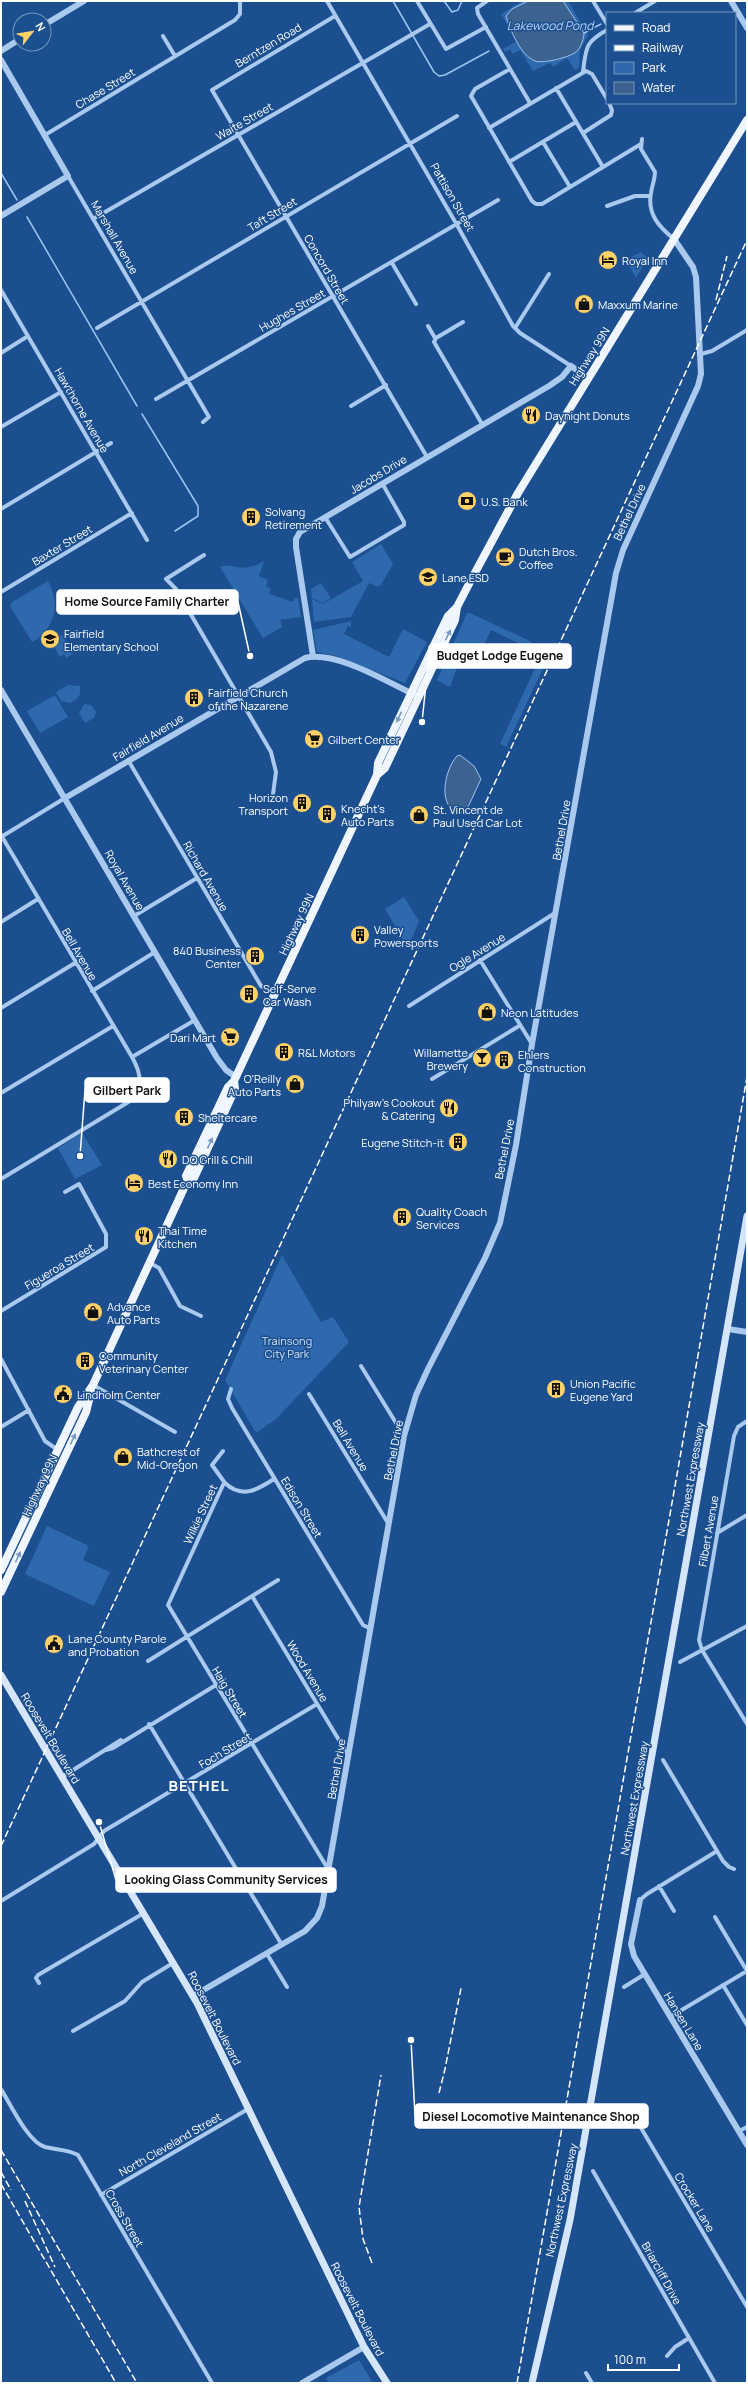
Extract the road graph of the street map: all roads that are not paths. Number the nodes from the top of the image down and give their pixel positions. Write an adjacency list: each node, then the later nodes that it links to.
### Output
1 (84, 1): 11 (street)
2 (240, 1): 20 (street, Chase Street)
3 (326, 1): 10 (street, Pattison Street)
4 (417, 1): 13 (street)
5 (487, 1): 14 (street)
6 (593, 1): 12 (street)
7 (655, 1): 9 (street)
8 (732, 1): 15 (street)
9 (637, 12)
10 (335, 16): 22 (street, Pattison Street); 26 (street, Berntzen Road)
11 (52, 20)
12 (606, 22)
13 (430, 24): 14 (street); 22 (street, Waite Street)
14 (486, 27): 23 (street)
15 (747, 28)
16 (606, 31): 24 (street)
17 (163, 36): 20 (street)
18 (12, 44): 19 (street)
19 (1, 50)
20 (175, 56): 35 (street, Chase Street)
21 (1, 60): 35 (street, Marshall Avenue)
22 (363, 63): 36 (street, Waite Street); 39 (street, Pattison Street)
23 (510, 69): 28 (street); 33 (street)
24 (583, 72): 25 (street); 27 (street)
25 (556, 88): 28 (street); 32 (street)
26 (212, 90): 36 (street, Concord Street)
27 (606, 97)
28 (530, 103): 33 (street)
29 (609, 104): 34 (street)
30 (458, 116): 39 (street, Taft Street)
31 (747, 120): 52 (main road, Highway 99N)
32 (576, 122): 34 (street); 38 (street)
33 (489, 128): 41 (street)
34 (583, 133): 42 (street)
35 (45, 135): 43 (street, Marshall Avenue)
36 (238, 135): 49 (street, Concord Street); 50 (street, Waite Street)
37 (642, 139): 40 (street)
38 (543, 142): 41 (street); 44 (street)
39 (410, 144): 49 (street, Taft Street); 51 (street, Pattison Street)
40 (641, 144): 42 (street); 45 (street)
41 (509, 162): 44 (street)
42 (603, 167): 44 (street)
43 (68, 176): 48 (street); 50 (street, Marshall Avenue)
44 (570, 187)
45 (650, 196): 47 (street); 52 (street)
46 (498, 200): 51 (street, Hughes Street)
47 (607, 206)
48 (1, 216)
49 (286, 216): 56 (street, Concord Street); 57 (street, Taft Street)
50 (93, 219): 57 (street, Marshall Avenue)
51 (457, 225): 53 (street, Hughes Street); 62 (street, Pattison Street)
52 (674, 239): 67 (street, Bethel Drive); 69 (main road, Highway 99N)
53 (392, 262): 56 (street, Hughes Street); 58 (street)
54 (549, 274): 62 (street)
55 (1, 290): 64 (street, Hawthorne Avenue)
56 (333, 297): 70 (street, Hughes Street); 71 (street, Concord Street)
57 (141, 302): 61 (street, Taft Street); 70 (street, Marshall Avenue)
58 (416, 304)
59 (463, 322): 65 (street)
60 (428, 326): 65 (street)
61 (97, 328)
62 (515, 328): 68 (street, Pattison Street)
63 (747, 330): 67 (street)
64 (28, 336): 66 (street); 72 (street, Hawthorne Avenue)
65 (435, 338): 76 (street)
66 (1, 353)
67 (701, 354): 98 (street, Bethel Drive)
68 (571, 366): 69 (street, Pattison Street); 76 (street, Jacobs Drive)
69 (588, 378): 91 (main road, Highway 99N)
70 (188, 380): 73 (street, Hughes Street); 75 (street, Marshall Avenue)
71 (386, 385): 74 (street); 80 (street, Concord Street)
72 (61, 392): 77 (street); 79 (street, Hawthorne Avenue)
73 (156, 399)
74 (351, 406)
75 (203, 422)
76 (482, 424): 80 (street, Jacobs Drive)
77 (1, 427)
78 (111, 443): 79 (street)
79 (96, 452): 82 (street); 83 (street, Hawthorne Avenue)
80 (427, 457): 81 (street, Jacobs Drive)
81 (382, 483): 84 (street, Jacobs Drive); 84 (street)
82 (1, 508)
83 (132, 513): 85 (street, Hawthorne Avenue); 87 (street, Baxter Street)
84 (325, 517): 88 (street, Jacobs Drive)
85 (147, 540)
86 (204, 555): 90 (street)
87 (1, 592)
88 (314, 656): 90 (street, Fairfield Avenue); 91 (street, Fairfield Avenue)
89 (1, 690): 94 (street, Royal Avenue)
90 (238, 695): 92 (street, Fairfield Avenue); 93 (street)
91 (414, 695): 105 (main road, Highway 99N)
92 (128, 760): 94 (street, Fairfield Avenue); 96 (street, Richard Avenue)
93 (273, 794)
94 (65, 798): 95 (street, Fairfield Avenue); 99 (street, Royal Avenue)
95 (1, 836): 97 (street, Bell Avenue)
96 (197, 878): 99 (street); 105 (street, Richard Avenue)
97 (38, 899): 100 (street); 103 (street, Bell Avenue)
98 (556, 913): 102 (street, Ogle Avenue); 111 (street, Bethel Drive)
99 (134, 916): 101 (street, Royal Avenue)
100 (1, 922)
101 (155, 952): 104 (street); 108 (street, Royal Avenue)
102 (480, 960): 106 (street, Ogle Avenue); 110 (street)
103 (75, 963): 104 (street, Bell Avenue); 107 (street)
104 (92, 991): 109 (street, Bell Avenue)
105 (275, 994): 113 (main road, Highway 99N)
106 (409, 1006)
107 (1, 1008)
108 (195, 1020): 112 (street); 113 (street, Royal Avenue)
109 (113, 1026): 112 (street, Bell Avenue); 115 (street)
110 (519, 1026): 111 (street); 114 (street)
111 (532, 1044): 133 (street, Bethel Drive)
112 (132, 1058): 116 (street, Bell Avenue)
113 (235, 1079): 119 (main road, Highway 99N)
114 (432, 1079)
115 (1, 1093)
116 (1, 1178)
117 (65, 1192): 120 (street, Figueroa Street)
118 (747, 1216): 122 (main road, Northwest Expressway)
119 (150, 1263): 121 (street); 126 (main road, Highway 99N)
120 (1, 1311)
121 (201, 1316)
122 (728, 1329): 123 (street); 201 (main road, Northwest Expressway)
123 (747, 1332)
124 (1, 1359): 129 (street)
125 (361, 1366): 133 (street)
126 (93, 1385): 132 (street); 134 (main road, Highway 99N); 143 (main road, Highway 99N, one-way to 126)
127 (231, 1389): 136 (street, Edison Street)
128 (309, 1394): 139 (street, Bell Avenue)
129 (29, 1410): 131 (street); 134 (street)
130 (747, 1421): 140 (street, Filbert Avenue)
131 (1, 1427)
132 (175, 1432)
133 (404, 1436): 139 (street, Bethel Drive)
134 (58, 1450): 141 (main road, Highway 99N)
135 (223, 1451): 137 (street)
136 (274, 1479): 137 (street, Wilkie Street); 147 (street, Edison Street)
137 (225, 1483): 145 (street, Wilkie Street)
138 (747, 1515): 140 (street)
139 (390, 1526): 147 (street, Bethel Drive)
140 (716, 1533): 149 (street, Filbert Avenue)
141 (1, 1570)
142 (278, 1580): 144 (street)
143 (1, 1592)
144 (252, 1596): 148 (street); 154 (street, Wood Avenue)
145 (168, 1604): 148 (street, Haig Street)
146 (747, 1626): 149 (street)
147 (371, 1629): 158 (street, Bethel Drive)
148 (187, 1636): 150 (street); 153 (street, Haig Street)
149 (702, 1650): 151 (street); 156 (street)
150 (148, 1661)
151 (680, 1662)
152 (1, 1675): 160 (main road, Roosevelt Boulevard)
153 (216, 1685): 155 (street); 157 (street, Haig Street)
154 (317, 1704): 157 (street, Foch Street); 158 (street, Wood Avenue)
155 (149, 1724): 160 (street); 161 (street)
156 (747, 1724)
157 (252, 1744): 161 (street, Foch Street); 165 (street, Haig Street)
158 (349, 1755): 165 (street, Bethel Drive)
159 (663, 1760): 163 (street)
160 (62, 1777): 162 (main road, Roosevelt Boulevard)
161 (185, 1784): 162 (street, Foch Street); 172 (street)
162 (99, 1837): 168 (street, Foch Street); 170 (main road, Roosevelt Boulevard)
163 (718, 1851): 164 (street); 166 (street)
164 (734, 1869)
165 (329, 1870): 172 (street, Bethel Drive)
166 (659, 1886): 167 (street); 169 (street)
167 (640, 1900): 176 (street, Hansen Lane)
168 (1, 1901)
169 (674, 1911)
170 (144, 1913): 174 (main road, Roosevelt Boulevard); 177 (street)
171 (715, 1917): 175 (street)
172 (282, 1945): 173 (street, Bethel Drive)
173 (267, 1954): 179 (street); 181 (street, Bethel Drive)
174 (173, 1963): 181 (main road, Roosevelt Boulevard); 184 (street)
175 (747, 1971): 178 (street)
176 (645, 1974): 180 (street); 182 (street, Hansen Lane)
177 (39, 1984)
178 (723, 1986): 182 (street); 183 (street)
179 (287, 1987)
180 (624, 1987)
181 (193, 1996): 187 (main road, Roosevelt Boulevard)
182 (670, 2017): 189 (street, Hansen Lane)
183 (747, 2025)
184 (73, 2031)
185 (1, 2089): 192 (street, Cross Street)
186 (628, 2106): 193 (street, Crocker Lane)
187 (248, 2109): 192 (street, North Cleveland Street); 195 (main road, Roosevelt Boulevard)
188 (747, 2126): 189 (street)
189 (739, 2131): 190 (street, Hansen Lane)
190 (747, 2145)
191 (593, 2171): 194 (street, Briarcliff Drive)
192 (101, 2195): 198 (street, Cross Street)
193 (747, 2307)
194 (689, 2338): 196 (street); 203 (street, Briarcliff Drive)
195 (364, 2347): 199 (street); 200 (main road, Roosevelt Boulevard)
196 (667, 2356)
197 (586, 2373): 202 (street)
198 (212, 2383)
199 (302, 2383)
200 (387, 2383)
201 (532, 2383)
202 (592, 2383)
203 (715, 2383)

